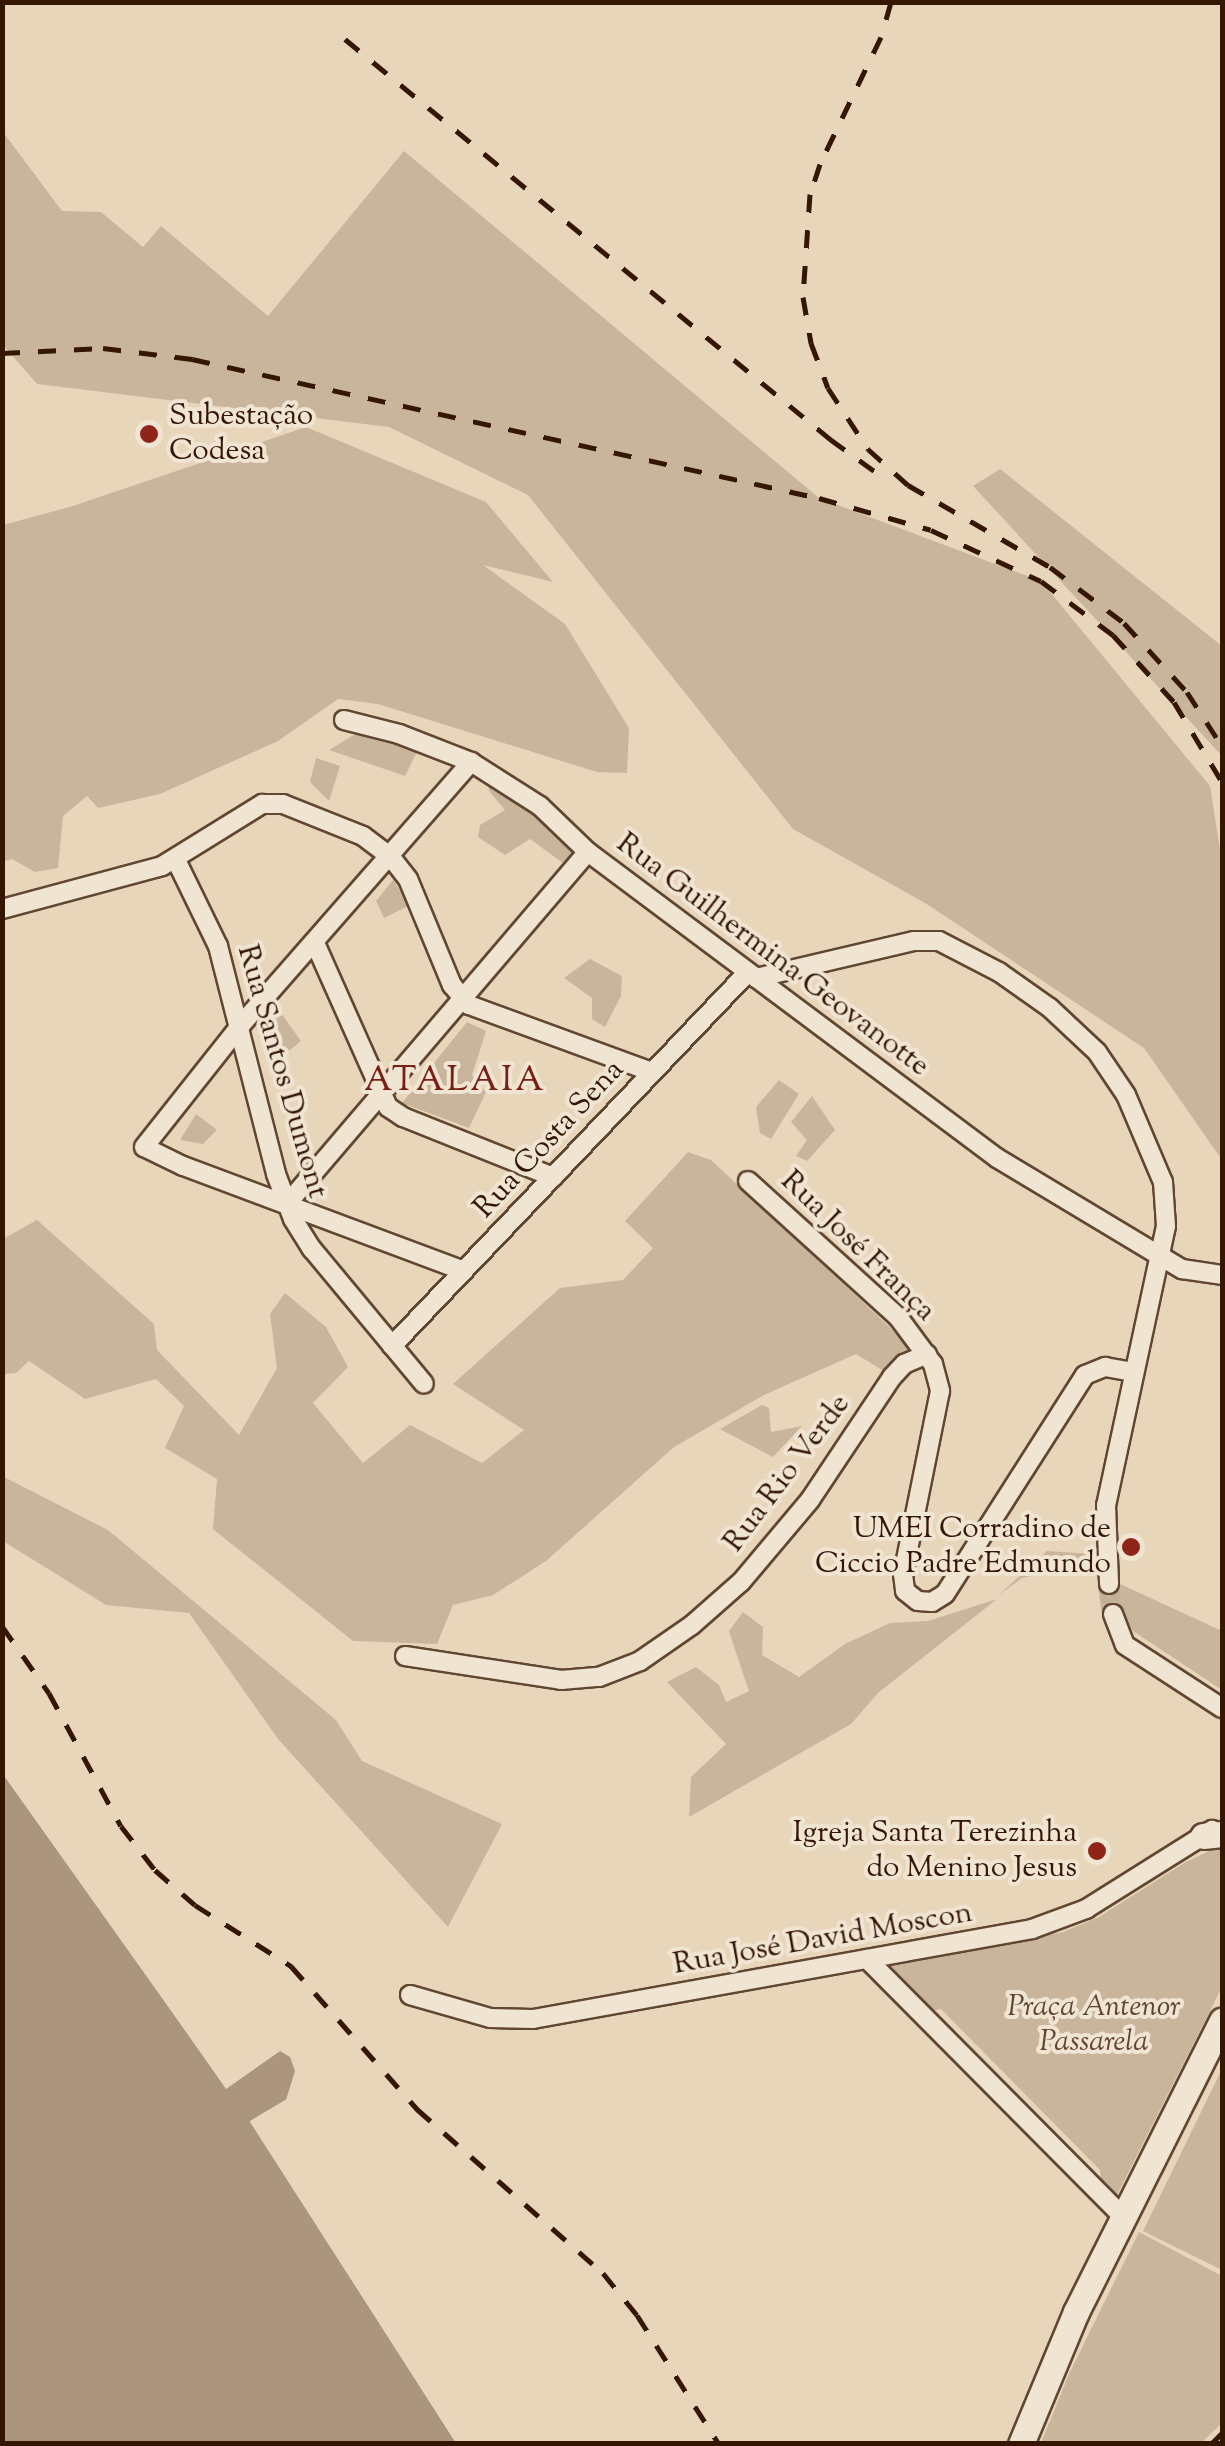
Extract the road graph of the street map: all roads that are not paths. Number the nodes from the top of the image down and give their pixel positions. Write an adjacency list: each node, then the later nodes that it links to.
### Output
1 (344, 720): 2 (street, Rua Guilhermina Geovanotte)
2 (471, 762): 3 (street, Rua Guilhermina Geovanotte); 4 (street)
3 (588, 852): 8 (street, Rua Guilhermina Geovanotte); 9 (street)
4 (390, 856): 5 (street); 7 (street); 9 (street)
5 (176, 860): 6 (street); 10 (street, Rua Santos Dumont)
6 (2, 909)
7 (315, 942): 10 (street); 12 (street)
8 (752, 975): 11 (street, Rua Costa Sena); 16 (street, Rua Guilhermina Geovanotte); 16 (street)
9 (462, 999): 11 (street); 12 (street)
10 (240, 1026): 15 (street, Rua Santos Dumont); 15 (street)
11 (652, 1072): 13 (street, Rua Costa Sena)
12 (380, 1095): 13 (street); 15 (street)
13 (553, 1176): 17 (street, Rua Costa Sena)
14 (748, 1182): 20 (street, Rua José França)
15 (287, 1204): 17 (street); 19 (street, Rua Santos Dumont)
16 (1162, 1254): 18 (street, Rua Guilhermina Geovanotte); 21 (street)
17 (464, 1271): 19 (street, Rua Costa Sena)
18 (1222, 1276)
19 (392, 1346): 22 (street, Rua Santos Dumont)
20 (927, 1354): 21 (street); 25 (street, Rua Rio Verde)
21 (1133, 1372): 23 (street)
22 (424, 1384)
23 (1109, 1584)
24 (1112, 1614): 26 (street)
25 (405, 1656)
26 (1222, 1708)
27 (1216, 1831): 28 (street, Rua José David Moscon)
28 (867, 1960): 29 (street, Rua José David Moscon); 31 (street)
29 (410, 1995)
30 (1222, 2021): 31 (street)
31 (1123, 2216): 32 (street)
32 (1021, 2444)

